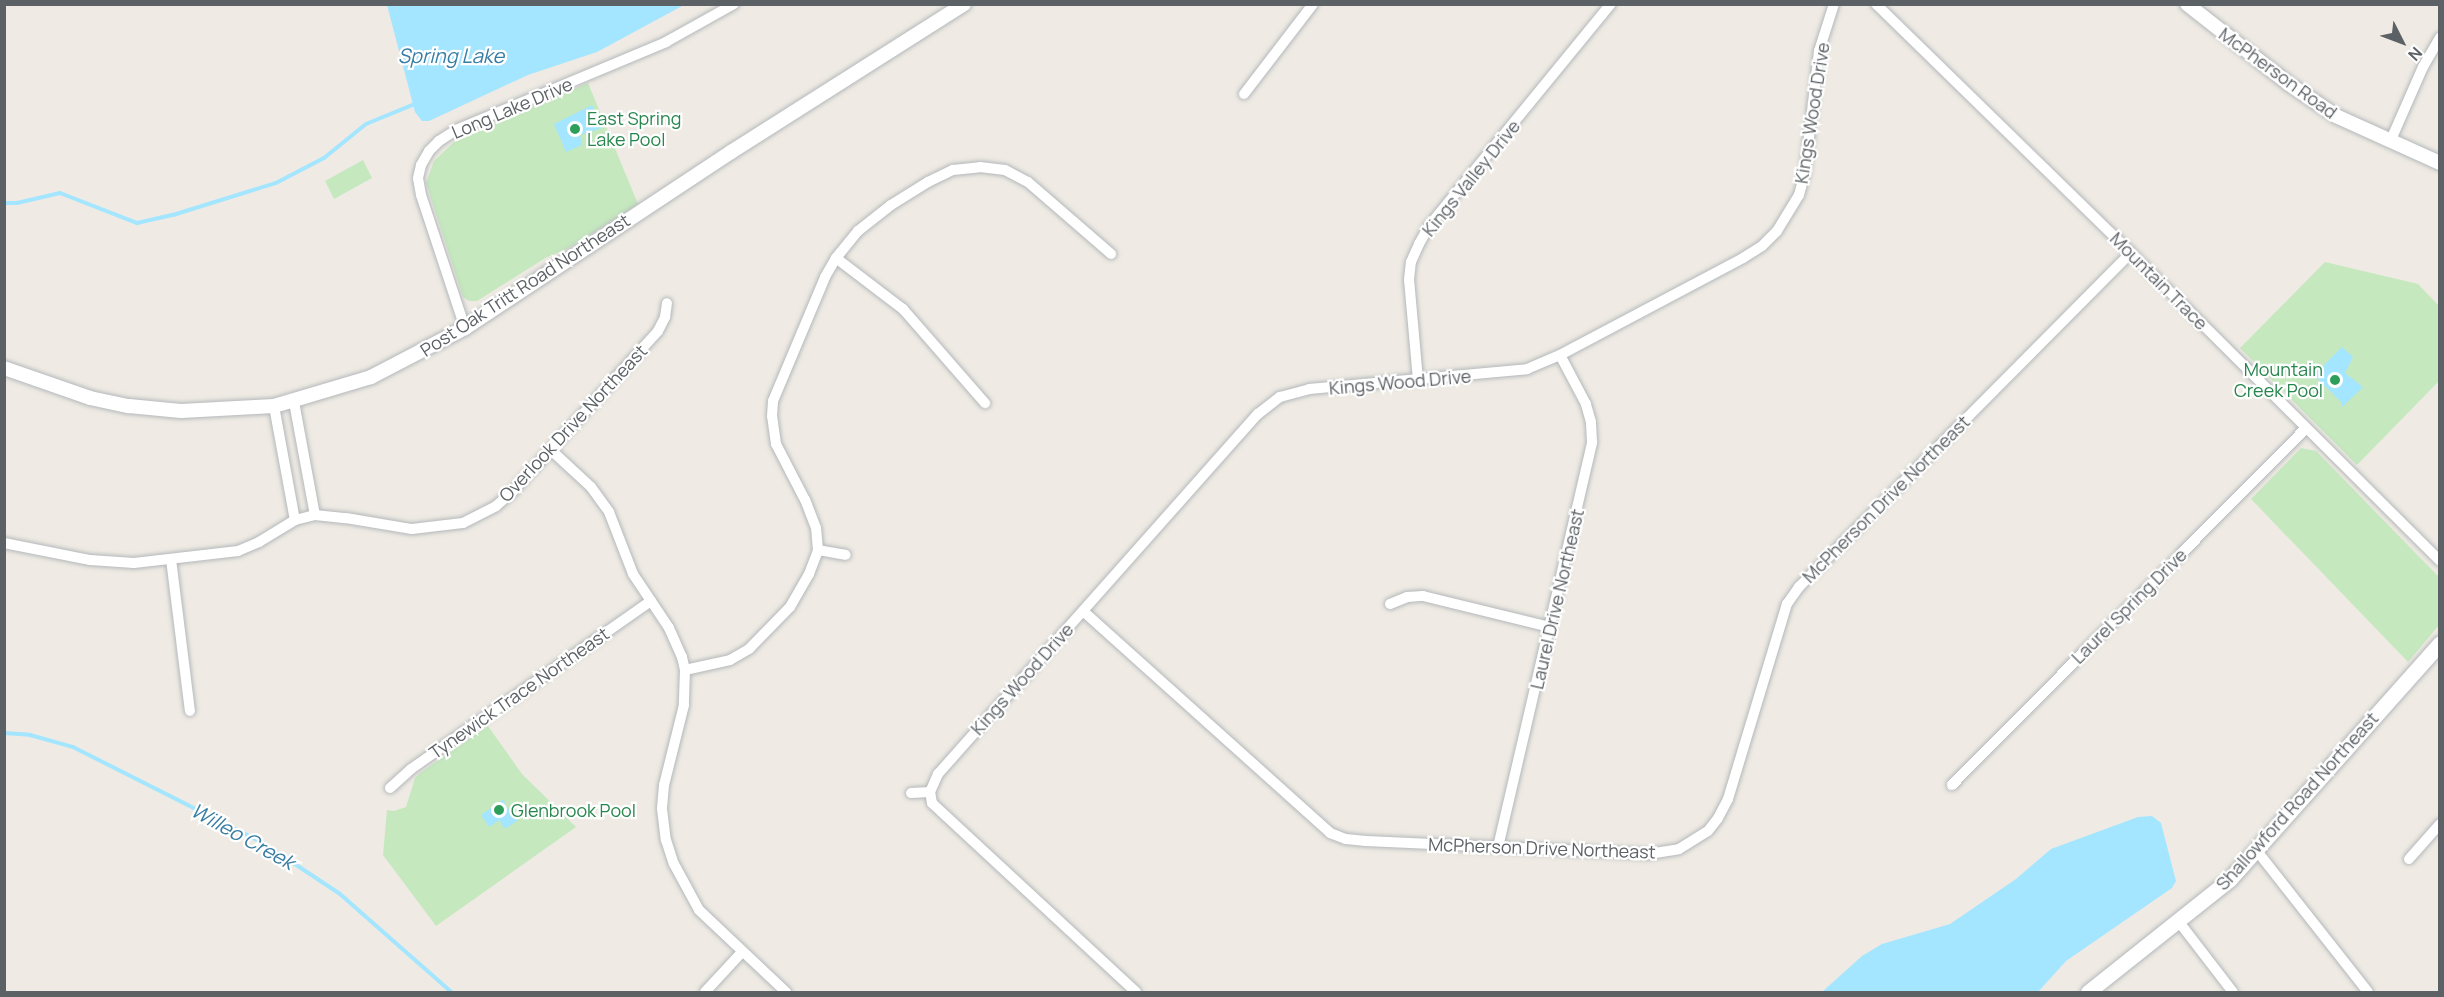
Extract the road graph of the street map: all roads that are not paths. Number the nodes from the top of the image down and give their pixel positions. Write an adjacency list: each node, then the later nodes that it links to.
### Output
1 (734, 4): 16 (street, Long Lake Drive)
2 (964, 4): 16 (street, Post Oak Tritt Road Northeast)
3 (1313, 4): 9 (street)
4 (1611, 4): 19 (street, Kings Valley Drive)
5 (1834, 4): 17 (street, Kings Wood Drive)
6 (1876, 4): 12 (street, Mountain Trace)
7 (2187, 4): 10 (street, McPherson Road)
8 (2439, 37): 10 (street)
9 (1244, 94)
10 (2390, 142): 11 (street, McPherson Road)
11 (2439, 164)
12 (2131, 253): 23 (street, Mountain Trace); 44 (street, McPherson Drive Northeast)
13 (1112, 254): 14 (street)
14 (836, 258): 21 (street); 28 (street)
15 (667, 303): 24 (street, Overlook Drive Northeast)
16 (465, 328): 20 (street, Post Oak Tritt Road Northeast)
17 (1560, 355): 19 (street, Kings Wood Drive); 35 (street, Laurel Drive Northeast)
18 (4, 368): 22 (street, Post Oak Tritt Road Northeast)
19 (1418, 380): 34 (street, Kings Wood Drive)
20 (294, 402): 22 (street, Post Oak Tritt Road Northeast); 25 (street)
21 (985, 403)
22 (274, 406): 26 (street)
23 (2306, 428): 31 (street, Mountain Trace); 39 (street, Laurel Spring Drive)
24 (551, 450): 25 (street, Overlook Drive Northeast); 32 (street)
25 (315, 515): 26 (street, Overlook Drive Northeast)
26 (295, 520): 30 (street, Overlook Drive Northeast)
27 (4, 543): 30 (street, Overlook Drive Northeast)
28 (818, 550): 29 (street); 37 (street)
29 (846, 555)
30 (171, 559): 38 (street)
31 (2439, 561)
32 (651, 601): 37 (street); 40 (street, Tynewick Trace Northeast)
33 (1390, 604): 35 (street)
34 (1083, 611): 41 (street, Kings Wood Drive); 44 (street, McPherson Drive Northeast)
35 (1550, 627): 44 (street, Laurel Drive Northeast)
36 (2439, 643): 45 (main road, Shallowford Road Northeast)
37 (685, 670): 48 (street)
38 (190, 711)
39 (1952, 785)
40 (390, 788)
41 (930, 792): 42 (street); 51 (street)
42 (911, 793)
43 (2439, 824): 46 (street)
44 (1498, 847)
45 (2257, 851): 47 (main road, Shallowford Road Northeast); 54 (street)
46 (2409, 859)
47 (2178, 922): 52 (main road, Shallowford Road Northeast); 53 (street)
48 (742, 952): 49 (street); 50 (street)
49 (705, 993)
50 (786, 993)
51 (1136, 993)
52 (2088, 993)
53 (2233, 993)
54 (2368, 993)

